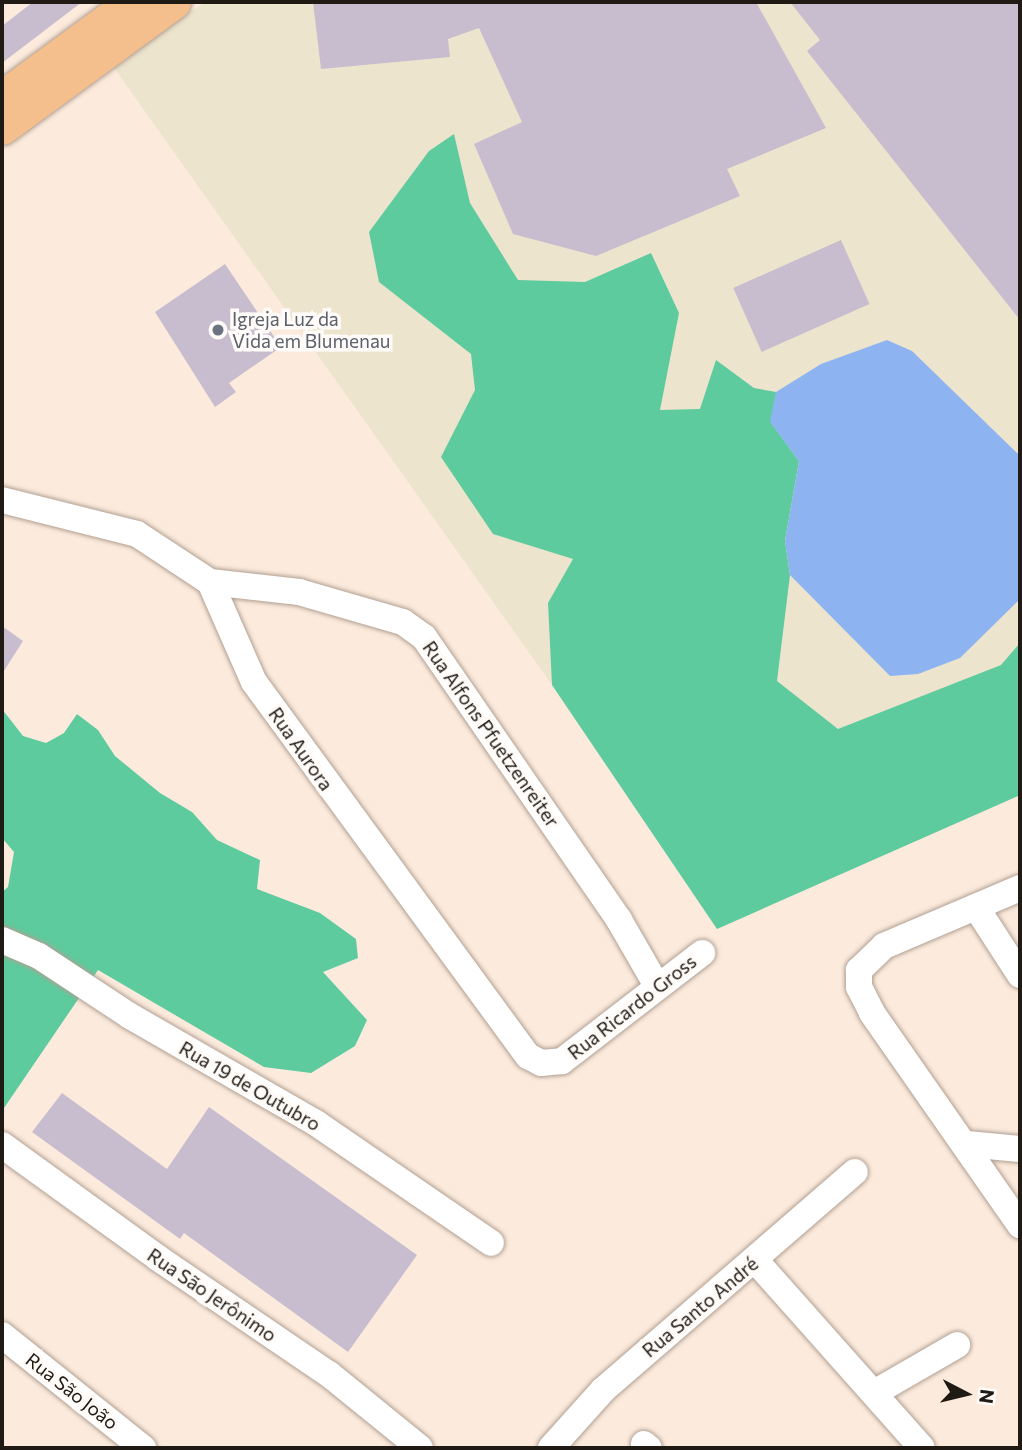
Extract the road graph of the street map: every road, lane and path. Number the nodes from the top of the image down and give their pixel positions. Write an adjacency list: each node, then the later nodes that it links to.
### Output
1 (132, 2): 3 (main road)
2 (174, 2): 4 (main road)
3 (2, 97)
4 (2, 128)
5 (2, 500): 6 (street)
6 (210, 582): 12 (street, Rua Alfons Pfuetzenreiter); 13 (street, Rua Aurora)
7 (1020, 888): 8 (street)
8 (976, 907): 11 (street); 14 (street)
9 (2, 940): 19 (street, Rua 19 de Outubro)
10 (702, 953): 12 (street, Rua Ricardo Gross)
11 (1020, 975)
12 (656, 984): 13 (street, Rua Ricardo Gross)
13 (562, 1061)
14 (967, 1144): 16 (street); 18 (street)
15 (2, 1145): 25 (street, Rua São Jerônimo)
16 (1020, 1149)
17 (855, 1172): 20 (street, Rua Santo André)
18 (1020, 1225)
19 (491, 1243)
20 (755, 1260): 23 (street); 26 (street, Rua Santo André)
21 (2, 1335): 24 (street, Rua São João)
22 (957, 1345): 23 (street)
23 (874, 1393): 27 (street)
24 (143, 1448)
25 (420, 1448)
26 (551, 1448)
27 (922, 1448)

